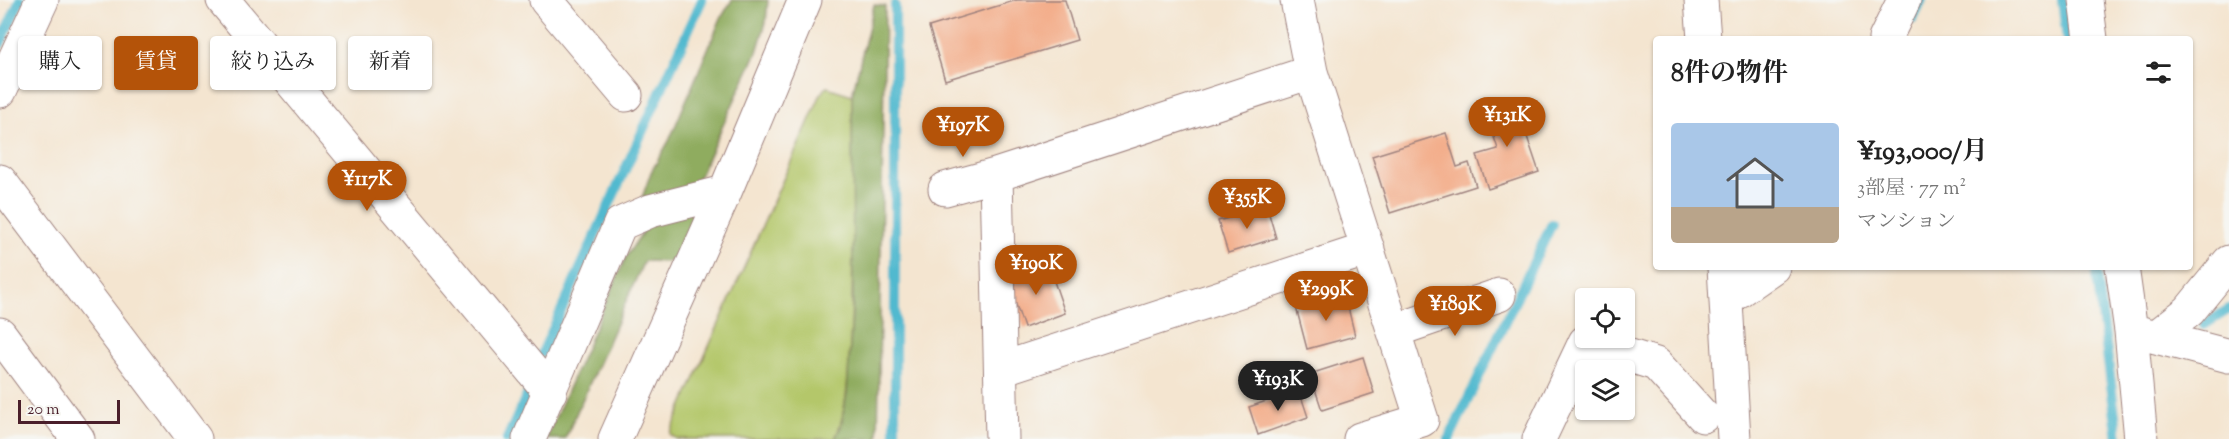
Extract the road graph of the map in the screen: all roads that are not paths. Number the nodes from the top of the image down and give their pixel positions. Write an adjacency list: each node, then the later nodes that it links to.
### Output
1 (42, 0): 13 (street)
2 (224, 0): 32 (street)
3 (546, 0): 14 (street)
4 (804, 0): 18 (street)
5 (1298, 0): 12 (street)
6 (1701, 0): 9 (street)
7 (1904, 0): 10 (street)
8 (2086, 0): 11 (street)
9 (1704, 36)
10 (1886, 36)
11 (2091, 36)
12 (1311, 72): 15 (street); 19 (street)
13 (0, 91)
14 (626, 94)
15 (996, 175): 17 (street); 31 (street)
16 (0, 181): 35 (street)
17 (945, 189)
18 (726, 192): 32 (street); 37 (street)
19 (1368, 249): 27 (street); 31 (street)
20 (2229, 262): 26 (street)
21 (1764, 270): 23 (street)
22 (2123, 270): 29 (street)
23 (1725, 283): 33 (street)
24 (1499, 295): 27 (street)
25 (2229, 295): 26 (street)
26 (2189, 311): 29 (street)
27 (1394, 331): 39 (street)
28 (0, 334): 34 (street)
29 (2144, 334): 30 (street); 41 (street)
30 (2229, 356)
31 (1001, 369): 38 (street)
32 (550, 392): 36 (street)
33 (1716, 427): 40 (street)
34 (78, 439)
35 (195, 439)
36 (529, 439)
37 (615, 439)
38 (1002, 439)
39 (1360, 439)
40 (1539, 439)
41 (2141, 439)

